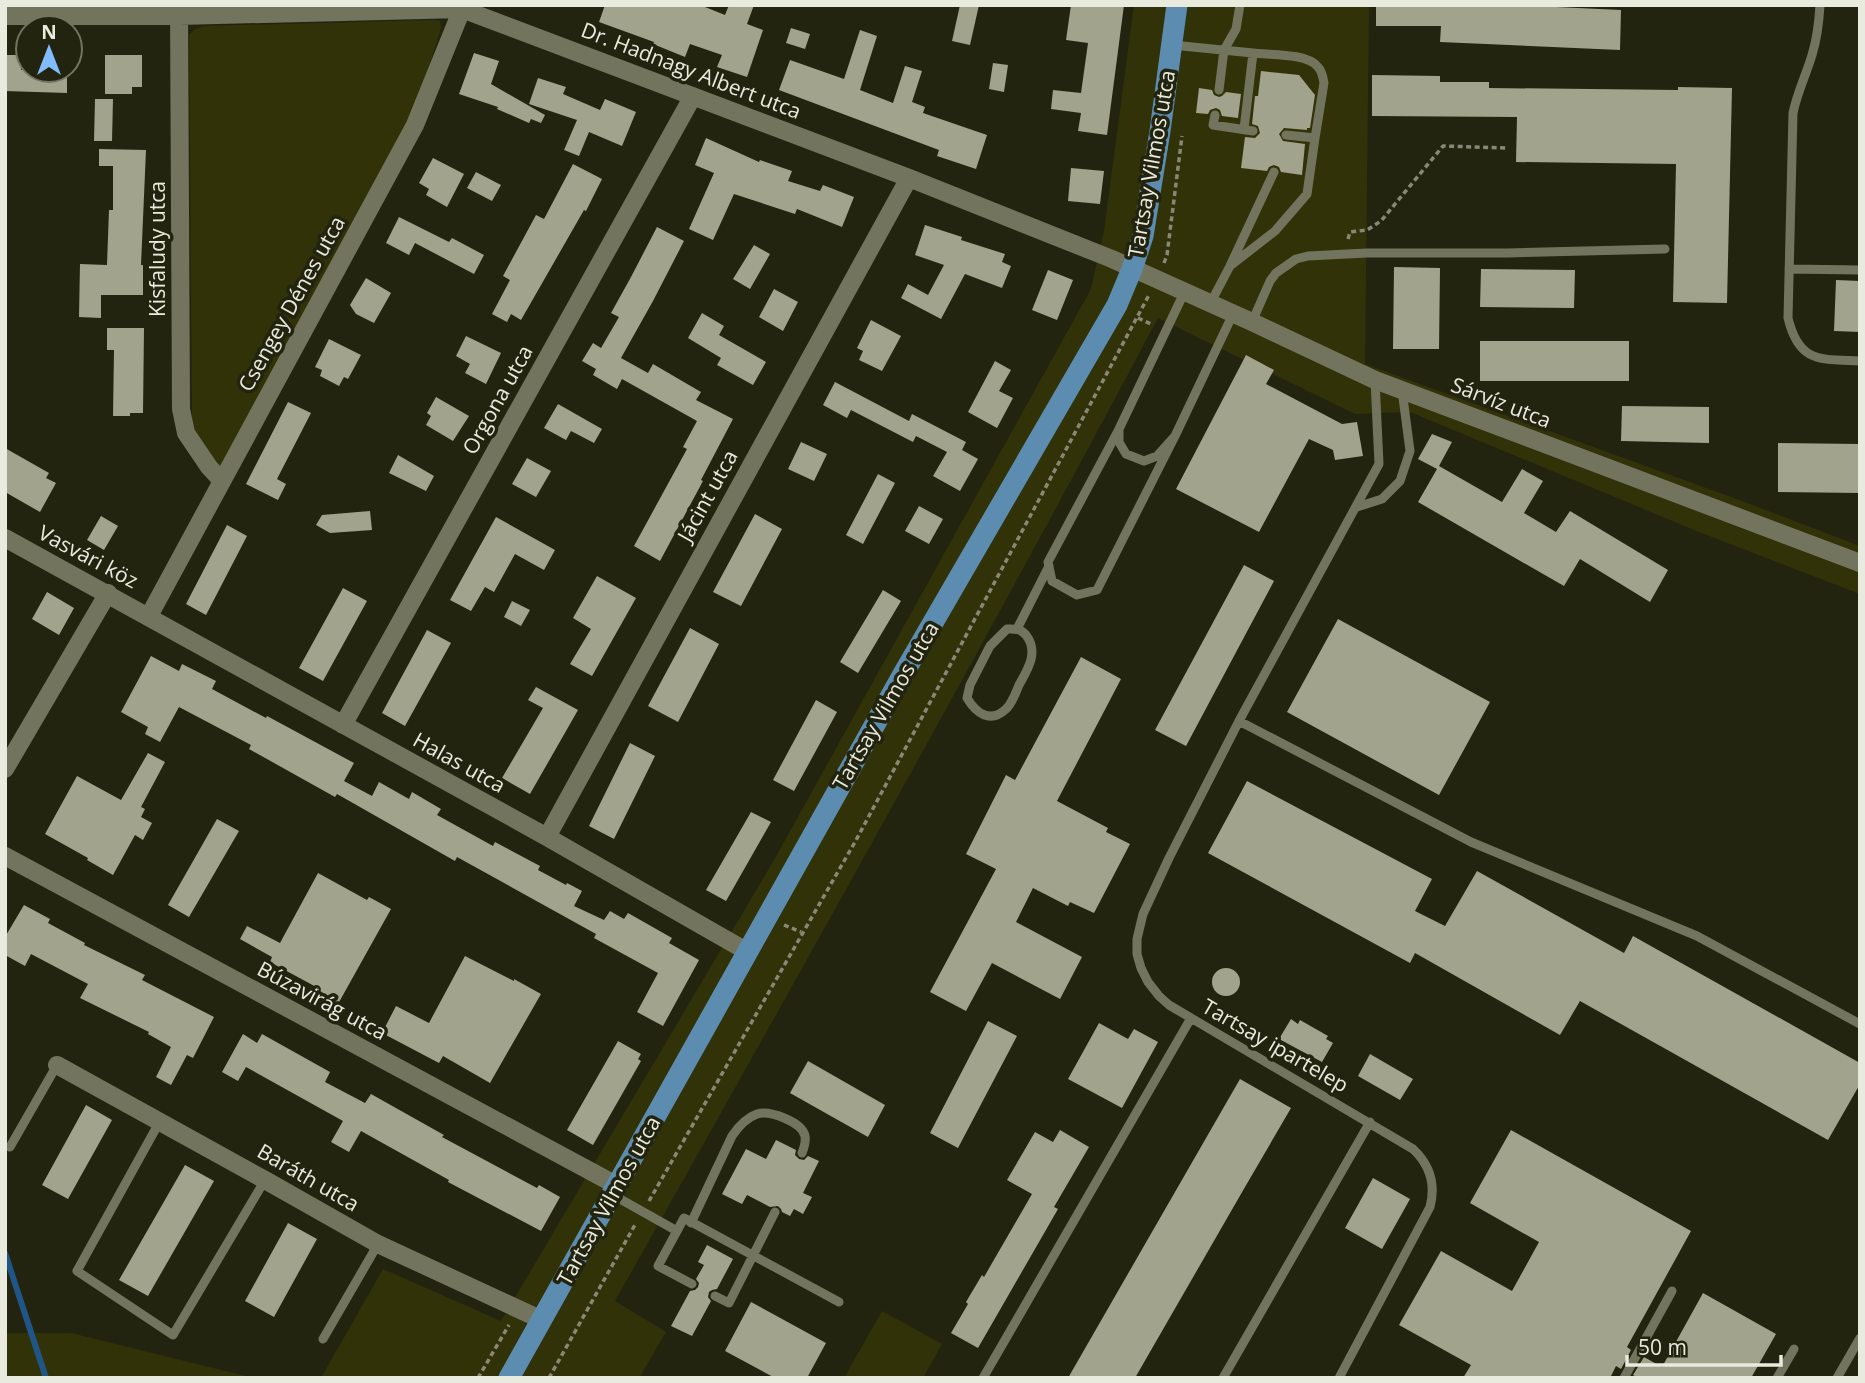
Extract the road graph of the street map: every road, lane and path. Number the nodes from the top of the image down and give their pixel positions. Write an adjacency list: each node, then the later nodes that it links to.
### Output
1 (1177, 5): 8 (main road, Tartsay Vilmos utca)
2 (1240, 5): 9 (lane)
3 (1820, 5): 23 (lane)
4 (436, 7): 5 (street, Dr. Hadnagy Albert utca); 6 (street, Dr. Hadnagy Albert utca)
5 (461, 9): 12 (street, Dr. Hadnagy Albert utca); 34 (street, Csengey Dénes utca)
6 (179, 10): 7 (street, Dr. Hadnagy Albert utca); 34 (street, Kisfaludy utca)
7 (5, 16)
8 (1172, 45): 9 (lane); 22 (main road, Tartsay Vilmos utca)
9 (1224, 50): 10 (lane); 11 (lane)
10 (1253, 53): 13 (lane); 15 (lane)
11 (1219, 90)
12 (693, 96): 18 (street, Dr. Hadnagy Albert utca); 43 (street, Orgona utca)
13 (1215, 116)
14 (1286, 135): 15 (lane)
15 (1315, 138): 21 (lane)
16 (1506, 148): 20 (path)
17 (1274, 172): 21 (lane)
18 (909, 178): 22 (street, Dr. Hadnagy Albert utca); 45 (street, Jácint utca)
19 (1665, 248): 20 (lane)
20 (1345, 254): 28 (lane)
21 (1230, 266): 26 (lane)
22 (1132, 269): 25 (street, Sárvíz utca); 48 (main road, Tartsay Vilmos utca)
23 (1789, 269): 24 (lane); 29 (lane)
24 (1860, 270)
25 (1184, 293): 26 (street, Sárvíz utca); 32 (lane)
26 (1210, 303): 27 (street, Sárvíz utca)
27 (1233, 314): 28 (street, Sárvíz utca); 33 (lane)
28 (1252, 322): 30 (street, Sárvíz utca)
29 (1860, 361)
30 (1375, 380): 31 (street, Sárvíz utca); 35 (lane, Tartsay ipartelep)
31 (1402, 390): 35 (lane); 37 (street, Sárvíz utca)
32 (1119, 429): 33 (lane); 38 (lane)
33 (1175, 436): 38 (lane)
34 (222, 481): 40 (street, Csengey Dénes utca)
35 (1357, 507): 42 (lane, Tartsay ipartelep)
36 (5, 538): 39 (street, Vasvári köz)
37 (1860, 564)
38 (1049, 566): 41 (lane)
39 (108, 593): 40 (street, Vasvári köz); 44 (street)
40 (149, 616): 43 (street, Halas utca)
41 (1017, 629): 41 (lane)
42 (1240, 721): 49 (lane, Tartsay ipartelep); 50 (lane)
43 (343, 725): 45 (street, Halas utca)
44 (5, 769)
45 (547, 837): 48 (street, Halas utca)
46 (5, 856): 57 (street, Búzavirág utca)
47 (801, 932): 59 (path)
48 (748, 951): 57 (main road, Tartsay Vilmos utca)
49 (1191, 1018): 53 (lane, Tartsay ipartelep); 76 (lane)
50 (1860, 1024)
51 (57, 1065): 52 (street, Baráth utca); 54 (lane)
52 (160, 1121): 56 (street, Baráth utca); 56 (lane)
53 (1370, 1122): 77 (lane); 78 (lane, Tartsay ipartelep)
54 (10, 1147)
55 (802, 1153): 60 (lane)
56 (265, 1180): 62 (street, Baráth utca)
57 (615, 1191): 59 (lane); 69 (main road, Tartsay Vilmos utca)
58 (775, 1212): 63 (lane)
59 (642, 1213): 61 (lane); 75 (path)
60 (691, 1223): 61 (lane); 63 (lane)
61 (677, 1231): 64 (lane)
62 (378, 1244): 68 (street, Baráth utca); 71 (lane)
63 (753, 1256): 66 (lane); 67 (lane)
64 (692, 1284)
65 (1672, 1291): 79 (lane)
66 (715, 1296)
67 (839, 1303)
68 (519, 1309): 69 (street, Baráth utca); 73 (path)
69 (542, 1320): 74 (main road, Tartsay Vilmos utca)
70 (1860, 1338): 81 (lane)
71 (323, 1339)
72 (1794, 1349): 80 (lane)
73 (478, 1378)
74 (509, 1378)
75 (549, 1378)
76 (984, 1378)
77 (1223, 1378)
78 (1339, 1378)
79 (1624, 1378)
80 (1777, 1378)
81 (1837, 1378)

